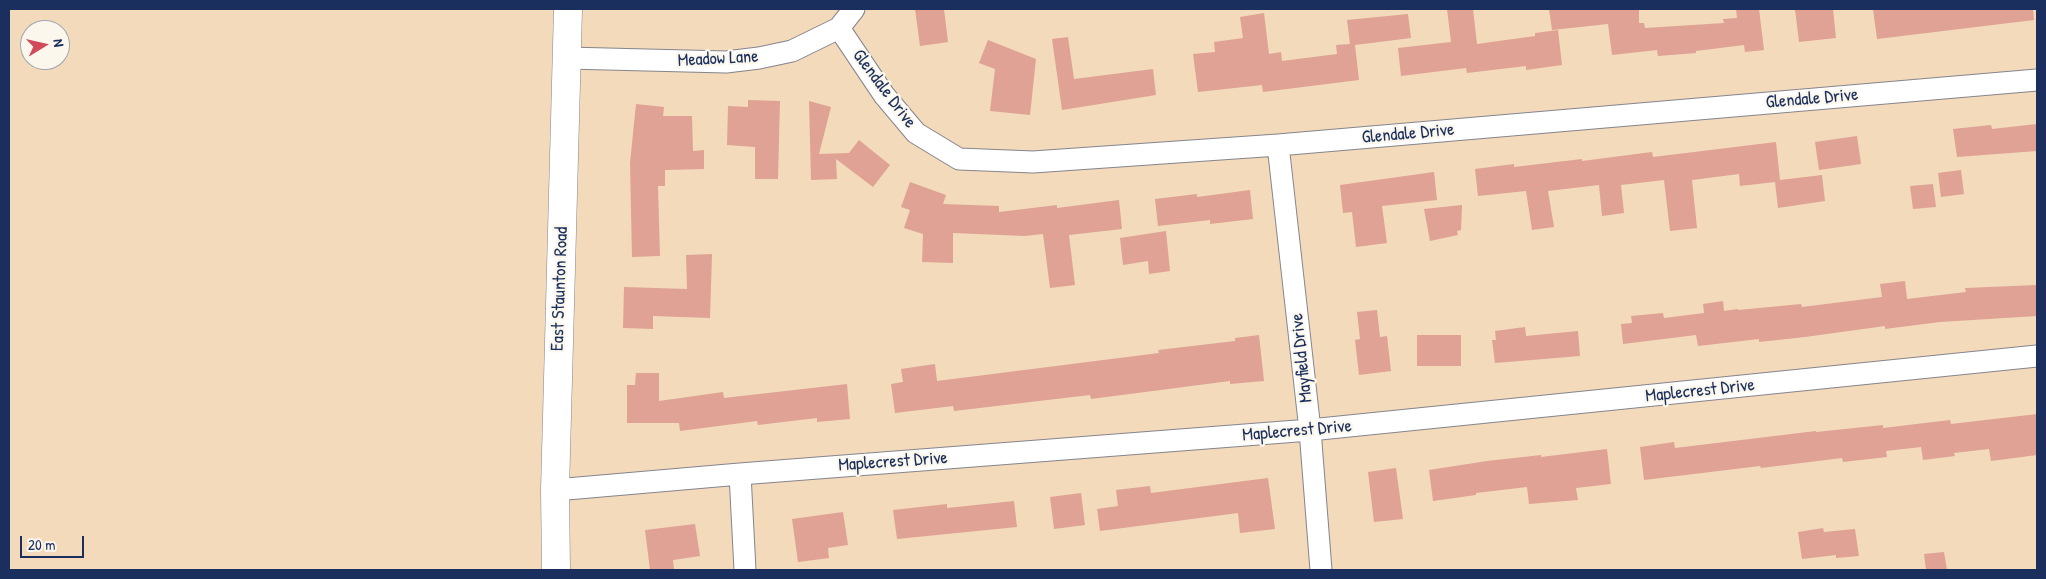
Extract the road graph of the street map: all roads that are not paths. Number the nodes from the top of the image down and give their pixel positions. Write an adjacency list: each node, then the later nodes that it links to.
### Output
1 (568, 9): 4 (main road, East Staunton Road)
2 (854, 9): 3 (street, Meadow Lane)
3 (839, 28): 4 (street, Meadow Lane); 6 (street, Glendale Drive)
4 (567, 58): 10 (main road, East Staunton Road)
5 (2037, 80): 6 (street, Glendale Drive)
6 (1278, 146): 8 (street, Mayfield Drive)
7 (2037, 356): 8 (street, Maplecrest Drive)
8 (1310, 430): 9 (street, Maplecrest Drive); 13 (street, Mayfield Drive)
9 (740, 474): 10 (street, Maplecrest Drive); 12 (street)
10 (555, 490): 11 (main road, East Staunton Road)
11 (556, 570)
12 (745, 570)
13 (1321, 570)

